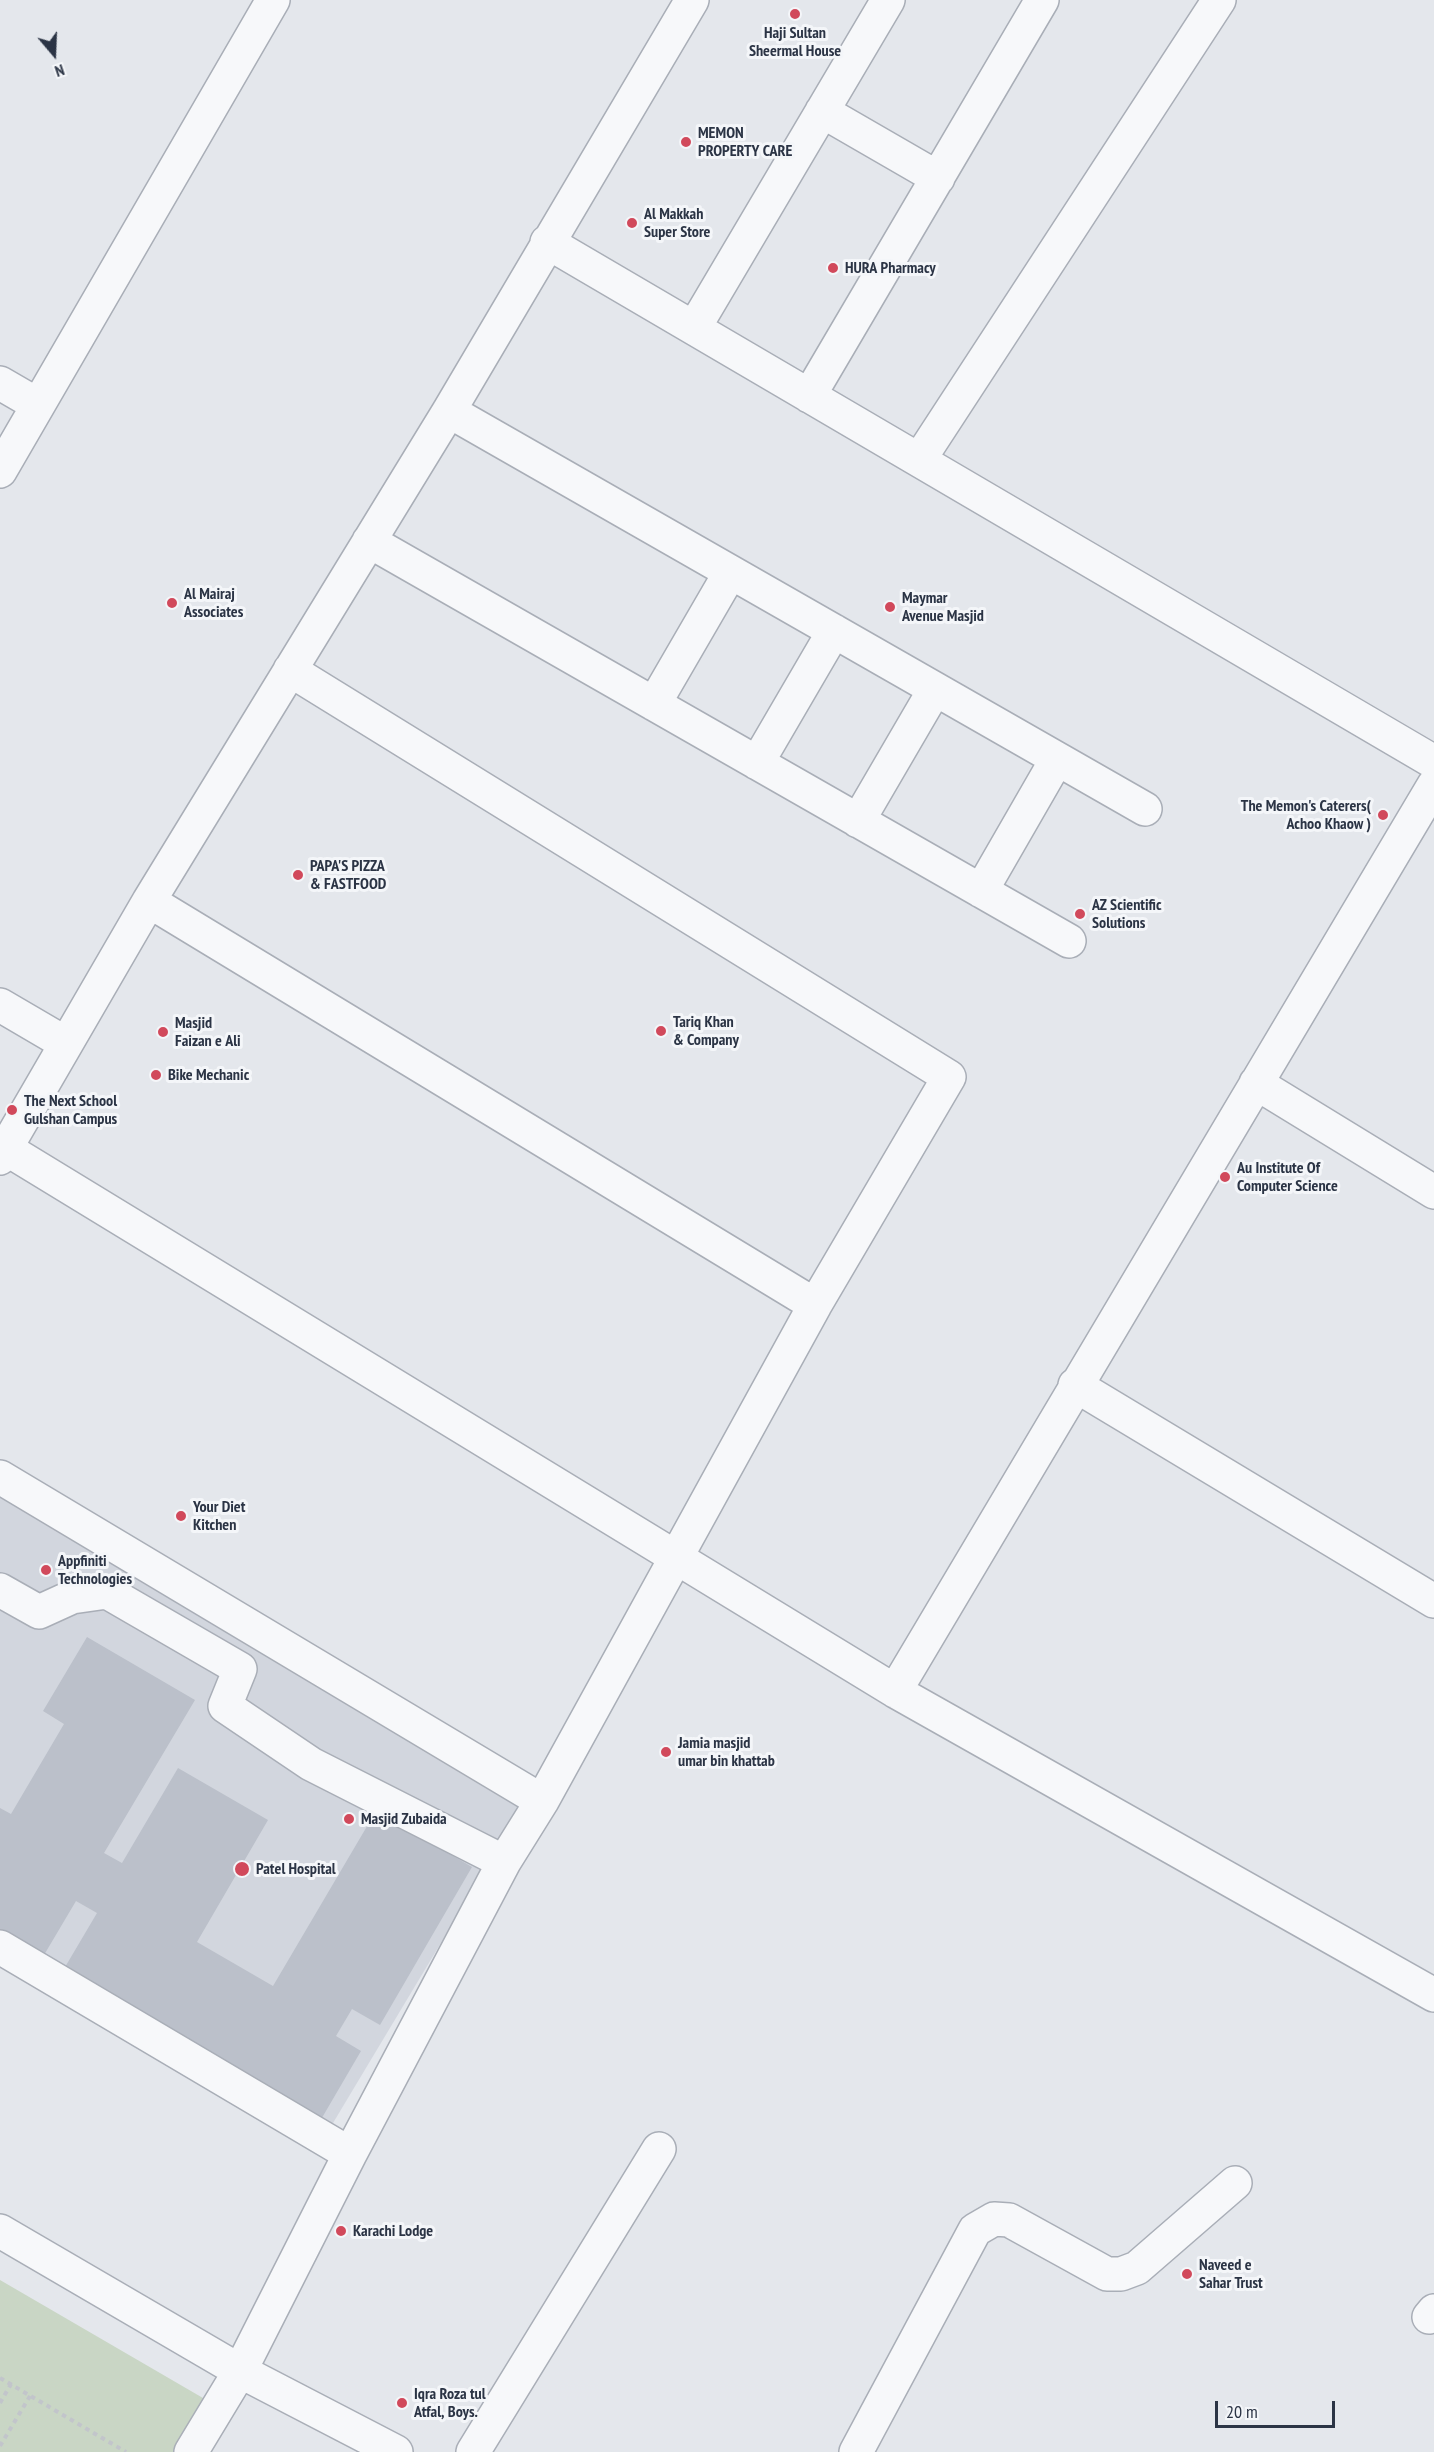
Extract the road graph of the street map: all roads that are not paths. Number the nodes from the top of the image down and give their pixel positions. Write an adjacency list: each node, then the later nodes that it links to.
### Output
1 (273, 0): 12 (street)
2 (692, 0): 8 (street)
3 (888, 0): 6 (street)
4 (1042, 0): 7 (street)
5 (1219, 0): 14 (street)
6 (822, 111): 7 (street); 9 (street)
7 (938, 178): 11 (street)
8 (547, 242): 9 (street); 13 (street)
9 (694, 328): 11 (street)
10 (0, 383): 12 (street)
11 (809, 396): 14 (street)
12 (38, 405): 15 (street)
13 (449, 411): 16 (street); 17 (street)
14 (918, 460): 23 (street)
15 (0, 471)
16 (369, 541): 19 (street); 21 (street)
17 (730, 573): 18 (street); 21 (street)
18 (834, 632): 20 (street); 24 (street)
19 (290, 670): 29 (street); 36 (street)
20 (935, 689): 22 (street); 27 (street)
21 (654, 704): 24 (street)
22 (1057, 759): 26 (street); 28 (street)
23 (1434, 762)
24 (757, 763): 27 (street)
25 (1434, 785): 33 (street)
26 (1145, 809)
27 (858, 821): 28 (street)
28 (981, 891): 30 (street)
29 (148, 901): 32 (street); 36 (street)
30 (1069, 941)
31 (0, 1005): 32 (street)
32 (65, 1043): 34 (street)
33 (1256, 1083): 35 (street); 37 (street)
34 (3, 1153): 39 (street)
35 (1434, 1192)
36 (815, 1305): 39 (street)
37 (1075, 1385): 41 (street); 42 (street)
38 (0, 1477): 43 (street)
39 (675, 1557): 42 (street); 43 (street)
40 (0, 1590): 44 (street)
41 (1434, 1601)
42 (895, 1691): 46 (street)
43 (542, 1802): 44 (street)
44 (504, 1862): 48 (street)
45 (0, 1947): 48 (street)
46 (1434, 1995)
47 (659, 2148): 54 (street)
48 (350, 2154): 51 (street)
49 (1235, 2183): 55 (street)
50 (0, 2231): 51 (street)
51 (240, 2371): 52 (street); 53 (street)
52 (191, 2452)
53 (396, 2452)
54 (473, 2452)
55 (856, 2452)

